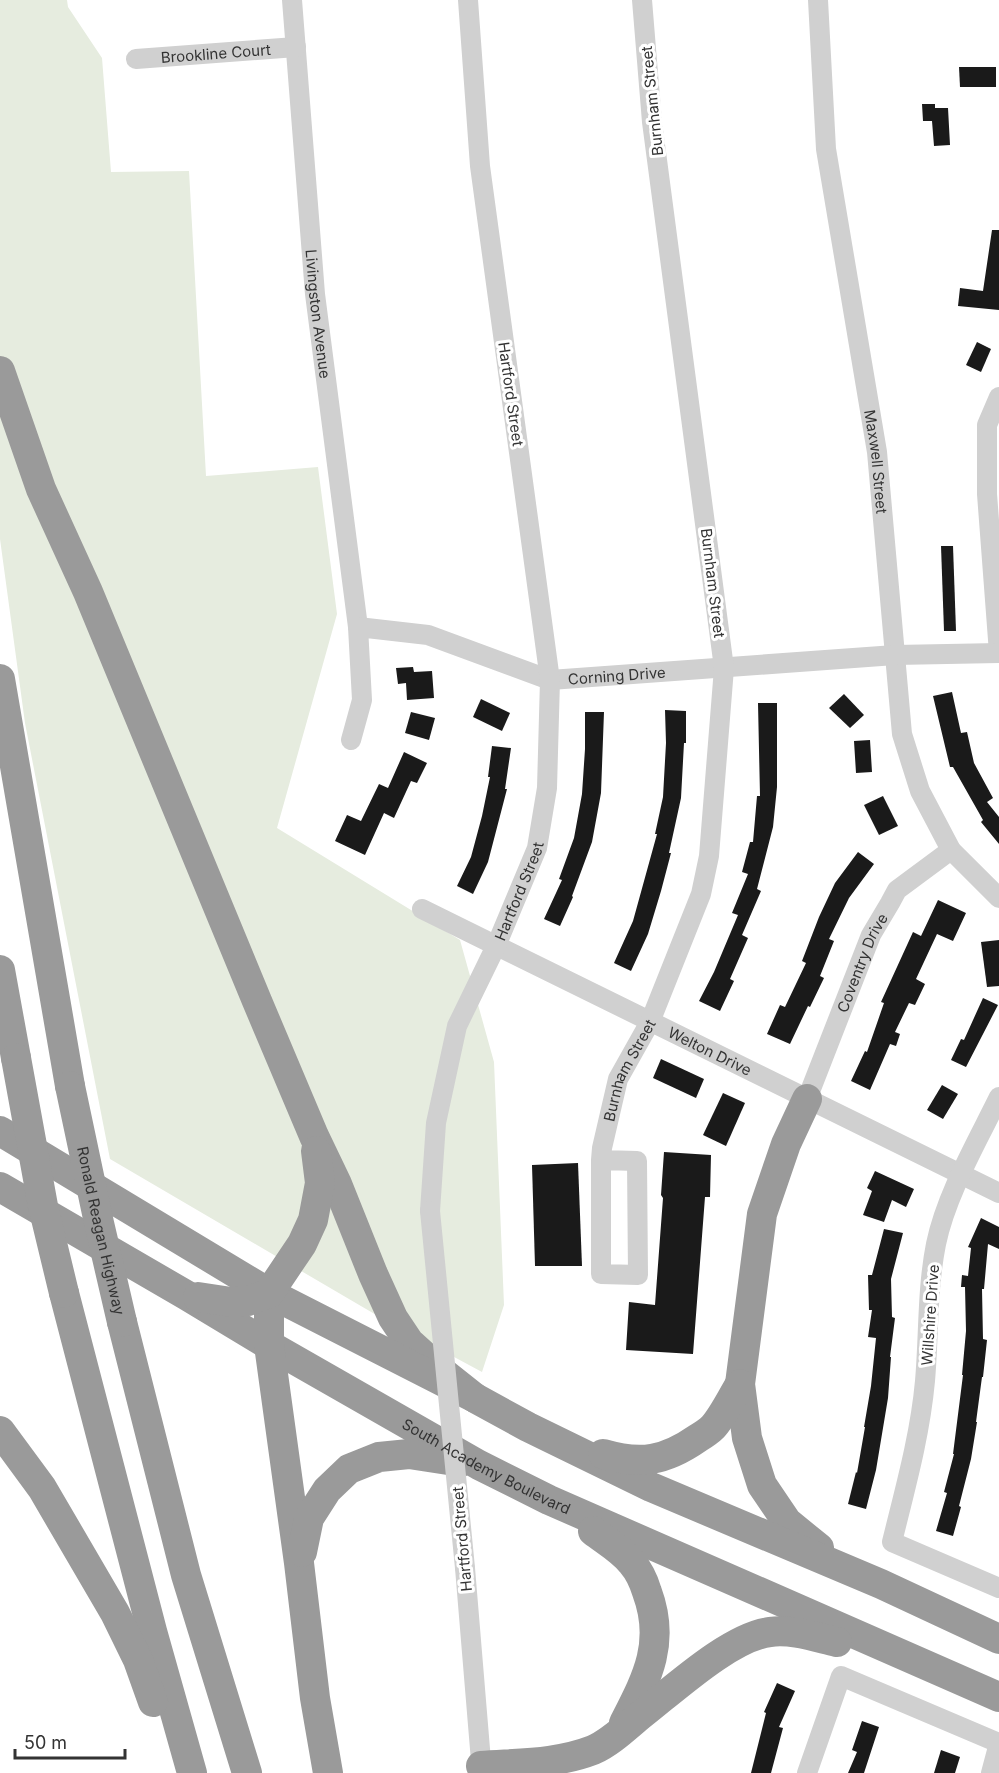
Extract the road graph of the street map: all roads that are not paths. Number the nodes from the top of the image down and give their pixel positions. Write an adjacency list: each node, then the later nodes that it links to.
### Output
1 (292, 0): 5 (street, Livingston Avenue)
2 (468, 0): 15 (street, Hartford Street)
3 (642, 0): 13 (street, Burnham Street)
4 (818, 0): 12 (street, Maxwell Street)
5 (296, 47): 6 (street, Brookline Court); 10 (street, Livingston Avenue)
6 (136, 59)
7 (0, 370): 26 (highway)
8 (999, 397): 9 (street)
9 (993, 494): 11 (street)
10 (358, 627): 15 (street, Corning Drive); 16 (street)
11 (999, 653): 12 (street, Corning Drive)
12 (895, 655): 13 (street, Corning Drive); 17 (street, Maxwell Street)
13 (724, 668): 15 (street, Corning Drive); 22 (street, Burnham Street)
14 (0, 679): 51 (highway, Ronald Reagan Highway, bridge)
15 (550, 680): 20 (street, Hartford Street)
16 (351, 740)
17 (951, 850): 18 (street, Maxwell Street); 24 (street, Coventry Drive)
18 (999, 898)
19 (422, 909): 20 (street, Welton Drive)
20 (496, 946): 22 (street, Welton Drive); 48 (street, Hartford Street, bridge)
21 (0, 970): 50 (highway, bridge)
22 (650, 1022): 24 (street, Welton Drive); 27 (street, Burnham Street)
23 (999, 1097): 28 (street, Willshire Drive)
24 (807, 1099): 28 (street, Welton Drive); 34 (highway)
25 (0, 1131): 31 (highway)
26 (314, 1136): 31 (highway); 35 (highway)
27 (602, 1154): 27 (street, Burnham Street)
28 (961, 1175): 30 (street, Welton Drive); 42 (street, Willshire Drive)
29 (0, 1187): 32 (highway, South Academy Boulevard)
30 (999, 1194)
31 (269, 1293): 32 (highway); 33 (highway); 35 (highway)
32 (186, 1295): 33 (highway, South Academy Boulevard)
33 (269, 1345): 38 (highway, South Academy Boulevard); 40 (highway)
34 (740, 1384): 36 (highway); 41 (highway)
35 (475, 1398): 36 (highway)
36 (528, 1427): 41 (highway)
37 (0, 1431): 49 (highway)
38 (479, 1465): 39 (highway, South Academy Boulevard); 40 (highway)
39 (549, 1500): 44 (highway, South Academy Boulevard); 46 (highway)
40 (299, 1563): 52 (highway)
41 (880, 1584): 43 (highway)
42 (999, 1588)
43 (999, 1638)
44 (930, 1667): 45 (highway, South Academy Boulevard); 46 (highway)
45 (999, 1697)
46 (620, 1732): 48 (highway)
47 (999, 1743): 53 (street); 54 (street)
48 (481, 1769)
49 (178, 1773)
50 (192, 1773)
51 (247, 1773)
52 (328, 1773)
53 (807, 1773)
54 (991, 1773)

